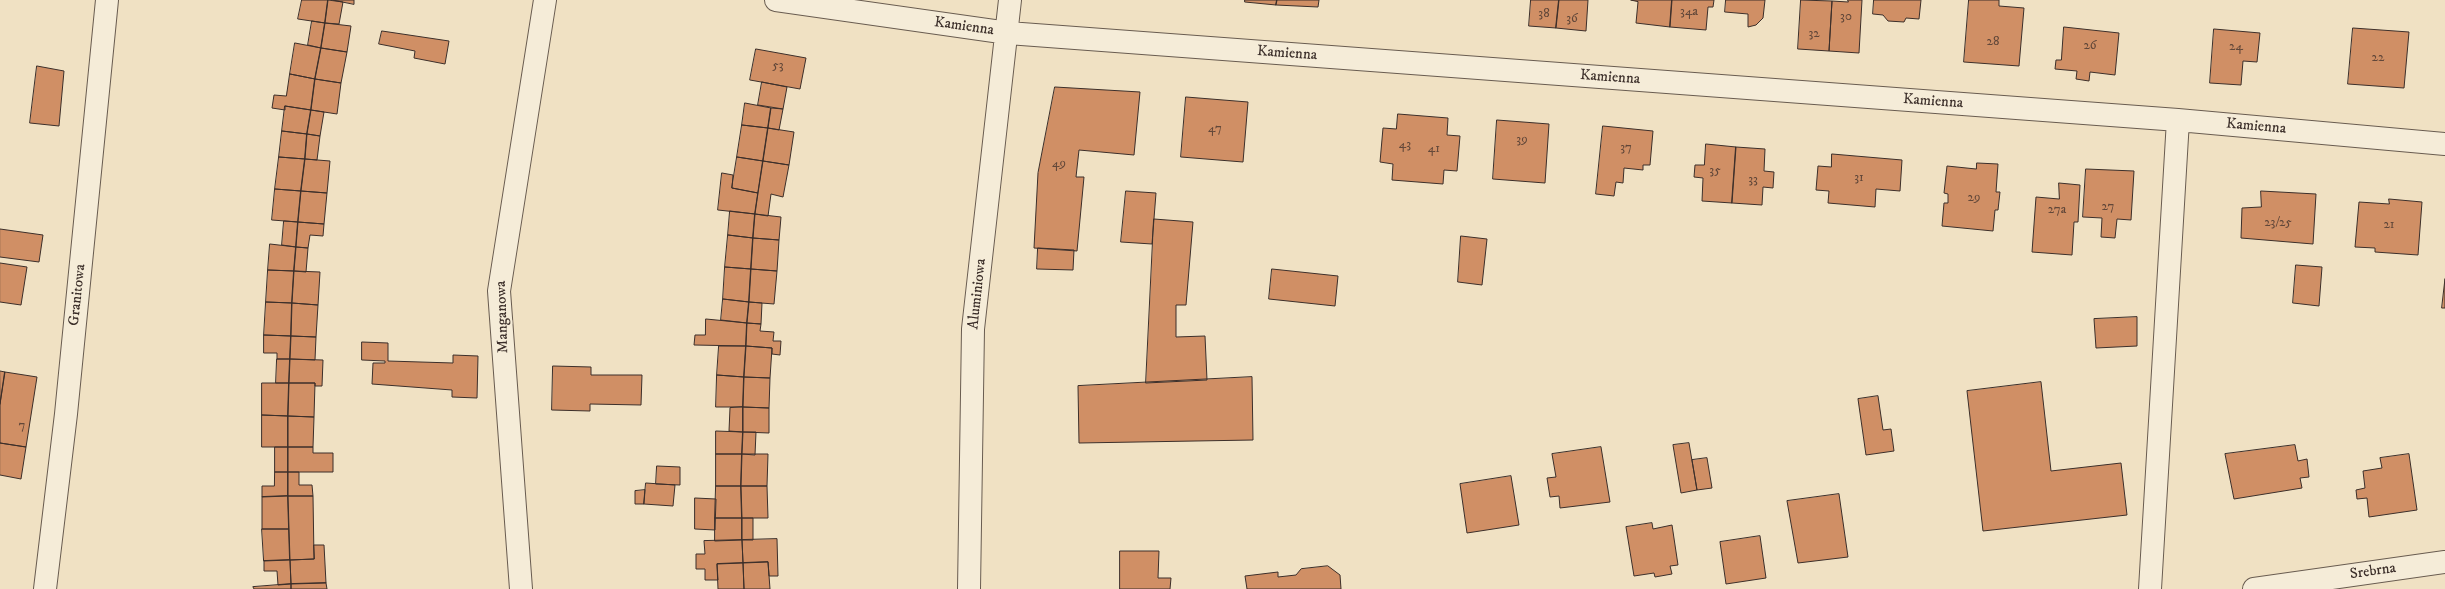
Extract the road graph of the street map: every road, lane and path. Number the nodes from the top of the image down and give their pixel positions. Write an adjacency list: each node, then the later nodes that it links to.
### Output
1 (107, 0): 9 (street, Granitowa)
2 (545, 0): 10 (street, Manganowa)
3 (776, 0): 5 (street, Kamienna)
4 (1010, 0): 5 (street, Aluminiowa)
5 (1008, 33): 6 (street, Kamienna); 11 (street, Aluminiowa)
6 (2178, 120): 7 (street, Kamienna); 12 (street)
7 (2445, 144)
8 (2445, 562): 13 (street, Srebrna)
9 (45, 589)
10 (521, 589)
11 (969, 589)
12 (2150, 589)
13 (2254, 589)

